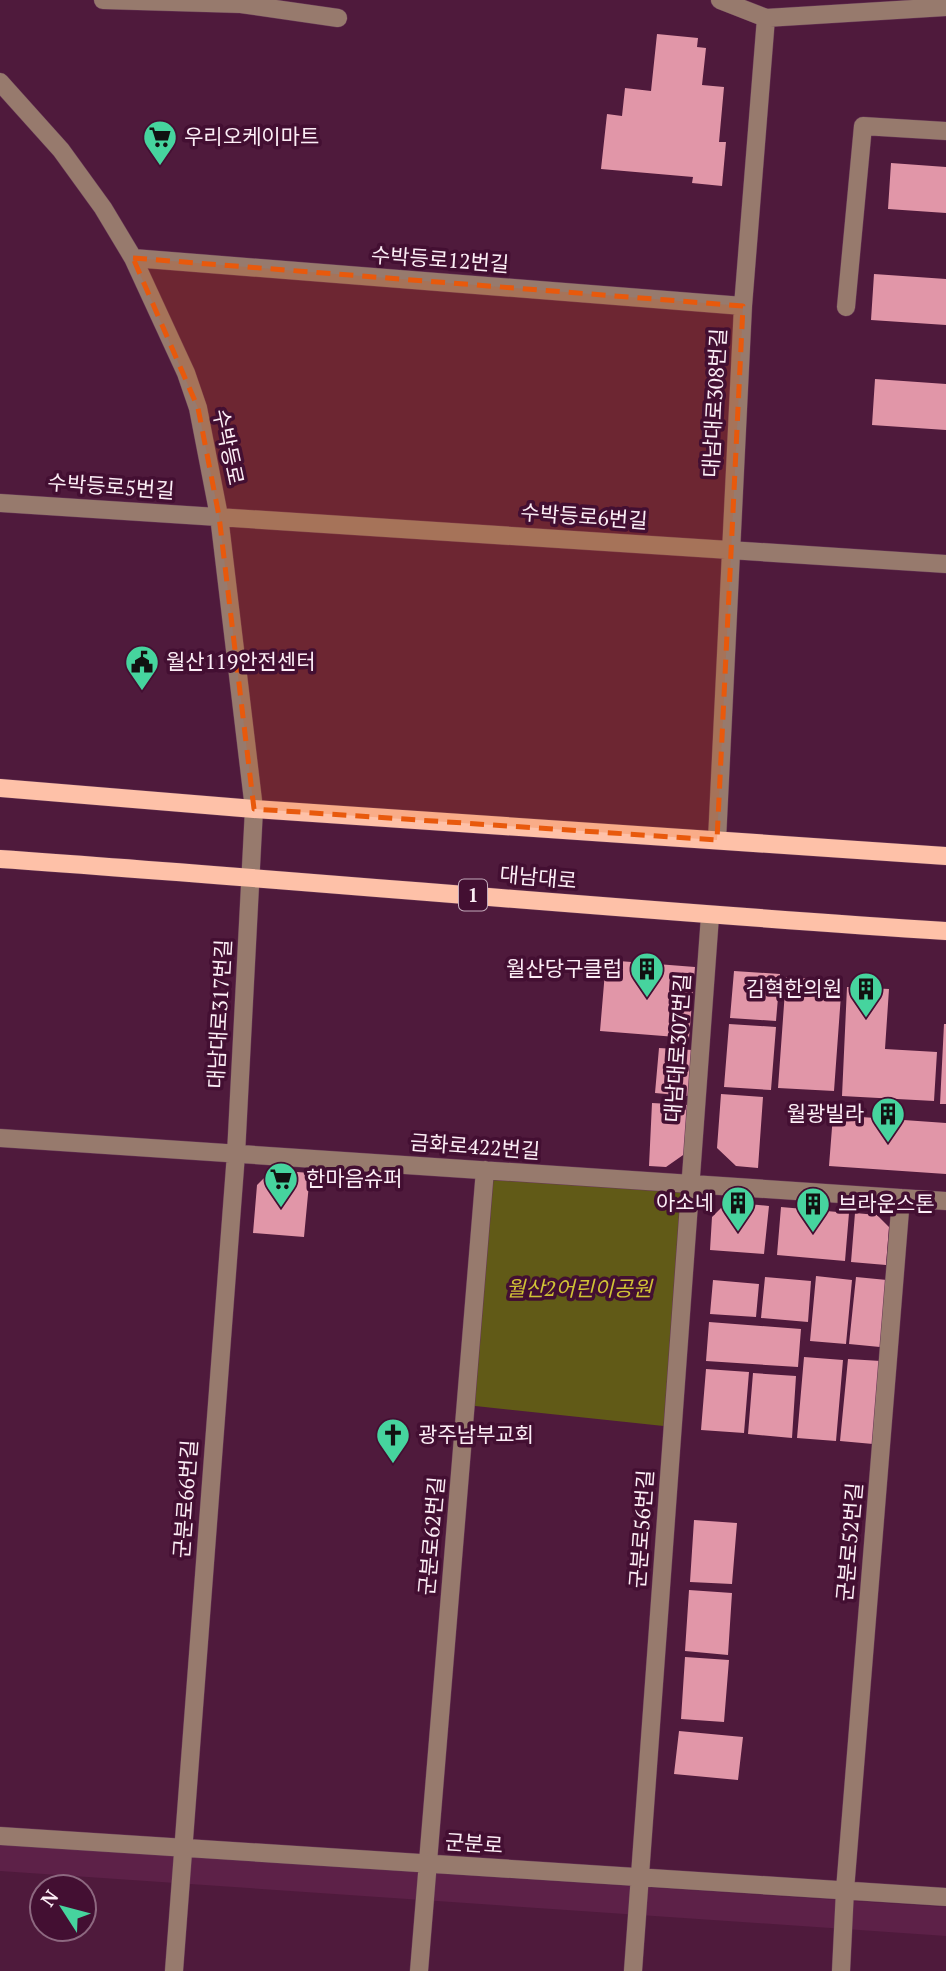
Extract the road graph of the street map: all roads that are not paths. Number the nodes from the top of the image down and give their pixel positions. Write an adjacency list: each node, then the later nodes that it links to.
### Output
1 (103, 0): 3 (street)
2 (720, 0): 6 (street)
3 (241, 2): 5 (street)
4 (946, 6): 6 (street)
5 (338, 18)
6 (766, 18): 10 (street, 대남대로308번길)
7 (0, 82): 9 (street, 수박등로)
8 (946, 131): 11 (street)
9 (133, 258): 10 (street, 수박등로12번길); 13 (street, 수박등로)
10 (743, 306): 14 (street, 대남대로308번길)
11 (846, 307)
12 (0, 503): 13 (street, 수박등로5번길)
13 (219, 516): 14 (street, 수박등로6번길); 17 (street, 수박등로)
14 (730, 549): 15 (street, 수박등로6번길); 18 (street, 대남대로308번길)
15 (946, 564)
16 (0, 788): 17 (main road)
17 (254, 809): 18 (main road); 21 (street, 수박등로)
18 (717, 840): 19 (main road)
19 (946, 856)
20 (0, 859): 21 (main road, 대남대로 / 1)
21 (249, 876): 22 (main road, 대남대로 / 1); 25 (street, 대남대로317번길)
22 (710, 916): 23 (main road, 대남대로 / 1); 27 (street, 대남대로307번길)
23 (946, 931)
24 (0, 1138): 25 (street, 금화로422번길)
25 (236, 1154): 26 (street, 금화로422번길); 31 (street, 군분로66번길)
26 (485, 1170): 27 (street, 금화로422번길); 32 (street, 군분로62번길)
27 (690, 1184): 28 (street, 금화로422번길); 33 (street, 군분로56번길)
28 (901, 1198): 29 (street, 금화로422번길); 34 (street, 군분로52번길)
29 (946, 1201)
30 (0, 1836): 31 (street, 군분로)
31 (183, 1848): 32 (street, 군분로); 36 (street, 군분로66번길)
32 (428, 1864): 33 (street, 군분로); 37 (street, 군분로62번길)
33 (639, 1877): 34 (street, 군분로); 38 (street, 군분로56번길)
34 (845, 1891): 35 (street, 군분로); 39 (street, 군분로52번길)
35 (946, 1897)
36 (174, 1971)
37 (419, 1971)
38 (632, 1971)
39 (841, 1971)

